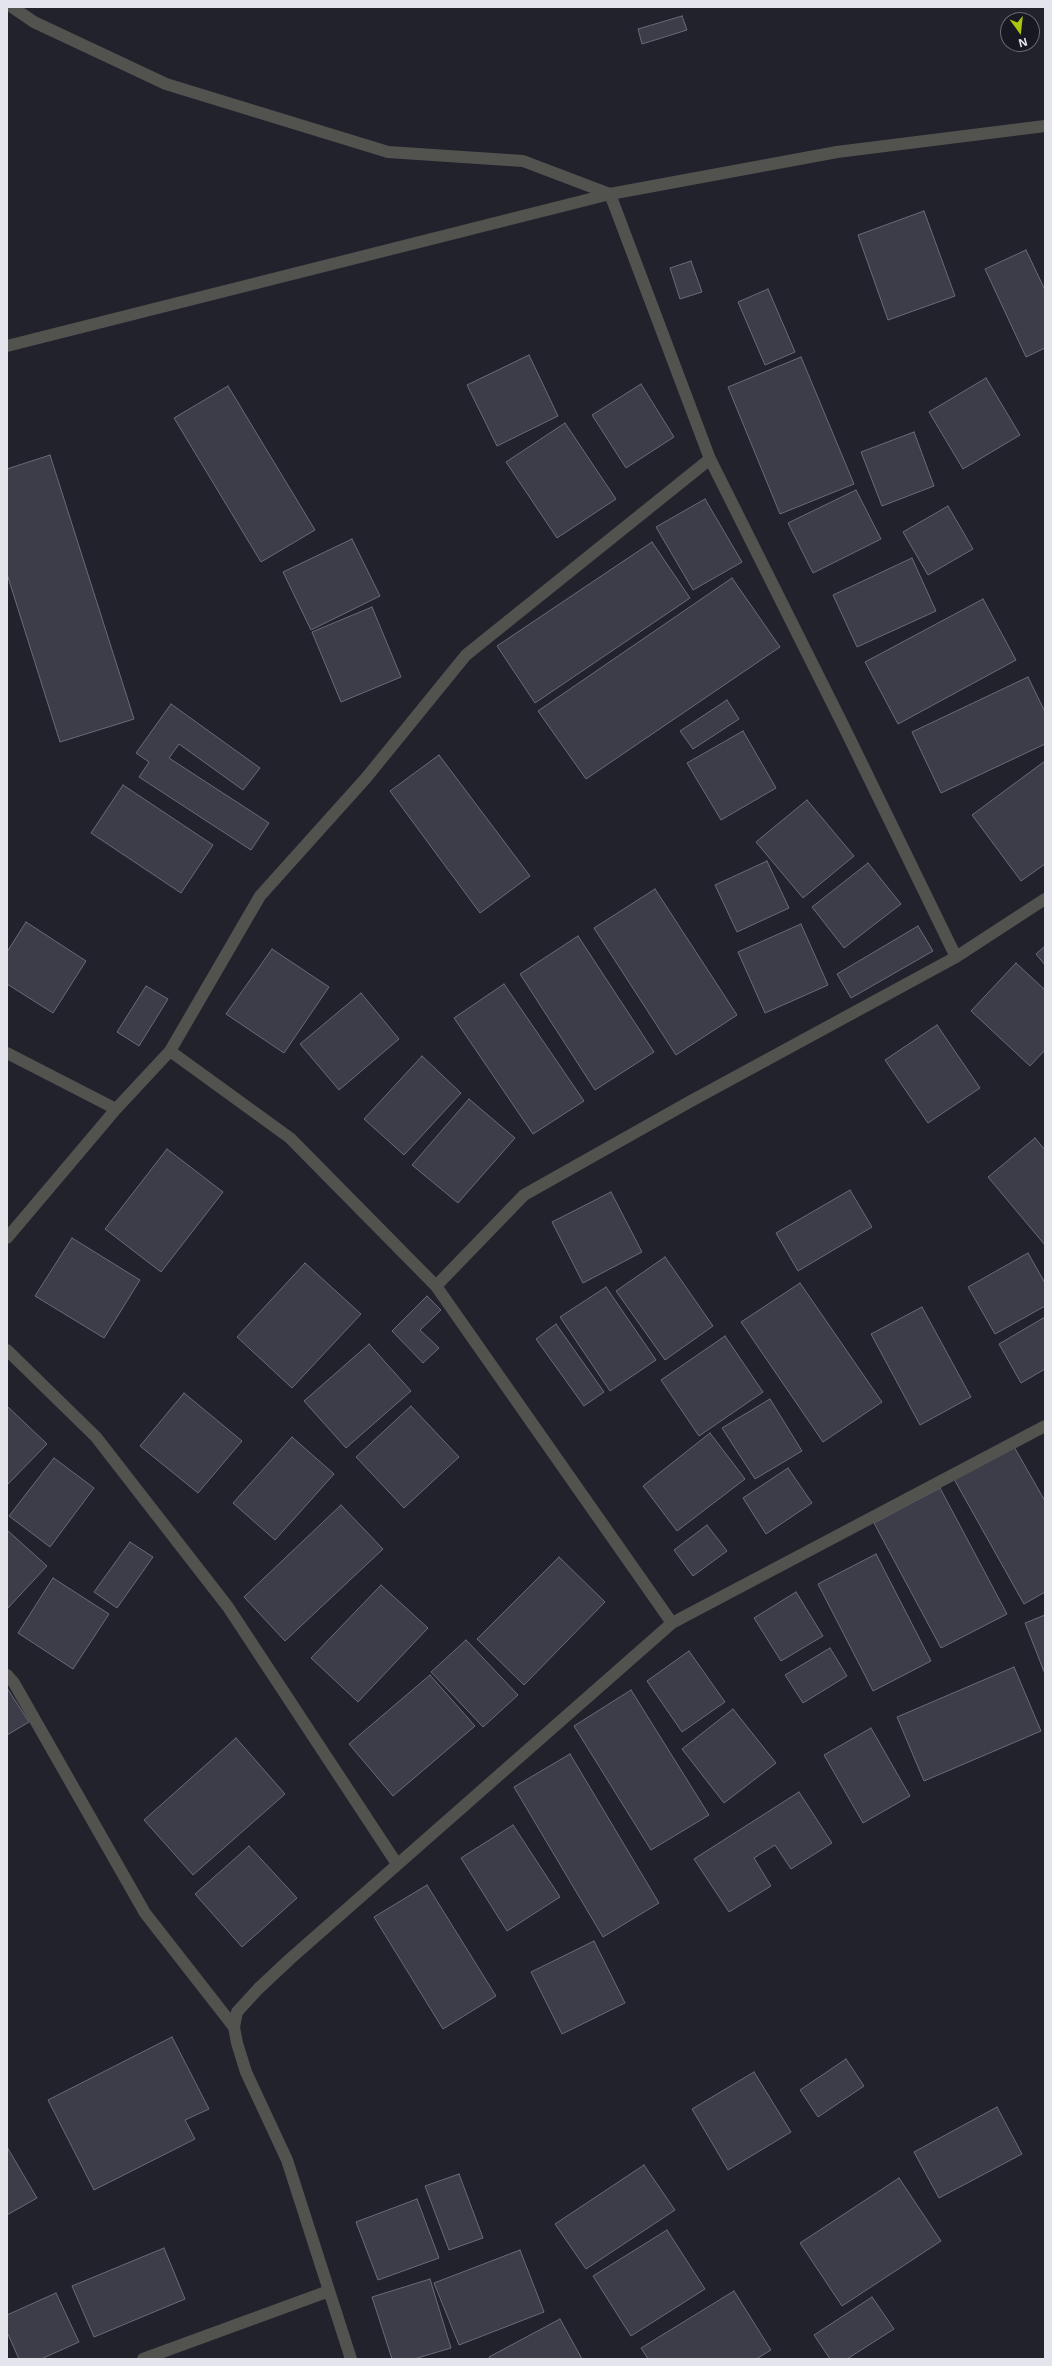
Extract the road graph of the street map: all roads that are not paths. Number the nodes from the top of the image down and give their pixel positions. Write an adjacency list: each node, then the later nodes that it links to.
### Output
1 (12, 7): 3 (street)
2 (1045, 126): 3 (street)
3 (610, 194): 4 (street); 5 (street)
4 (7, 346)
5 (710, 459): 7 (street); 8 (street)
6 (1045, 899): 7 (street)
7 (956, 957): 12 (street)
8 (170, 1051): 10 (street); 12 (street)
9 (7, 1053): 10 (street)
10 (116, 1109): 11 (street)
11 (7, 1238)
12 (436, 1286): 15 (street)
13 (7, 1350): 17 (street)
14 (1045, 1426): 15 (street)
15 (672, 1623): 17 (street)
16 (7, 1675): 18 (street)
17 (397, 1864): 18 (street)
18 (234, 2027): 19 (street)
19 (329, 2291): 20 (street); 21 (street)
20 (143, 2359)
21 (351, 2359)

